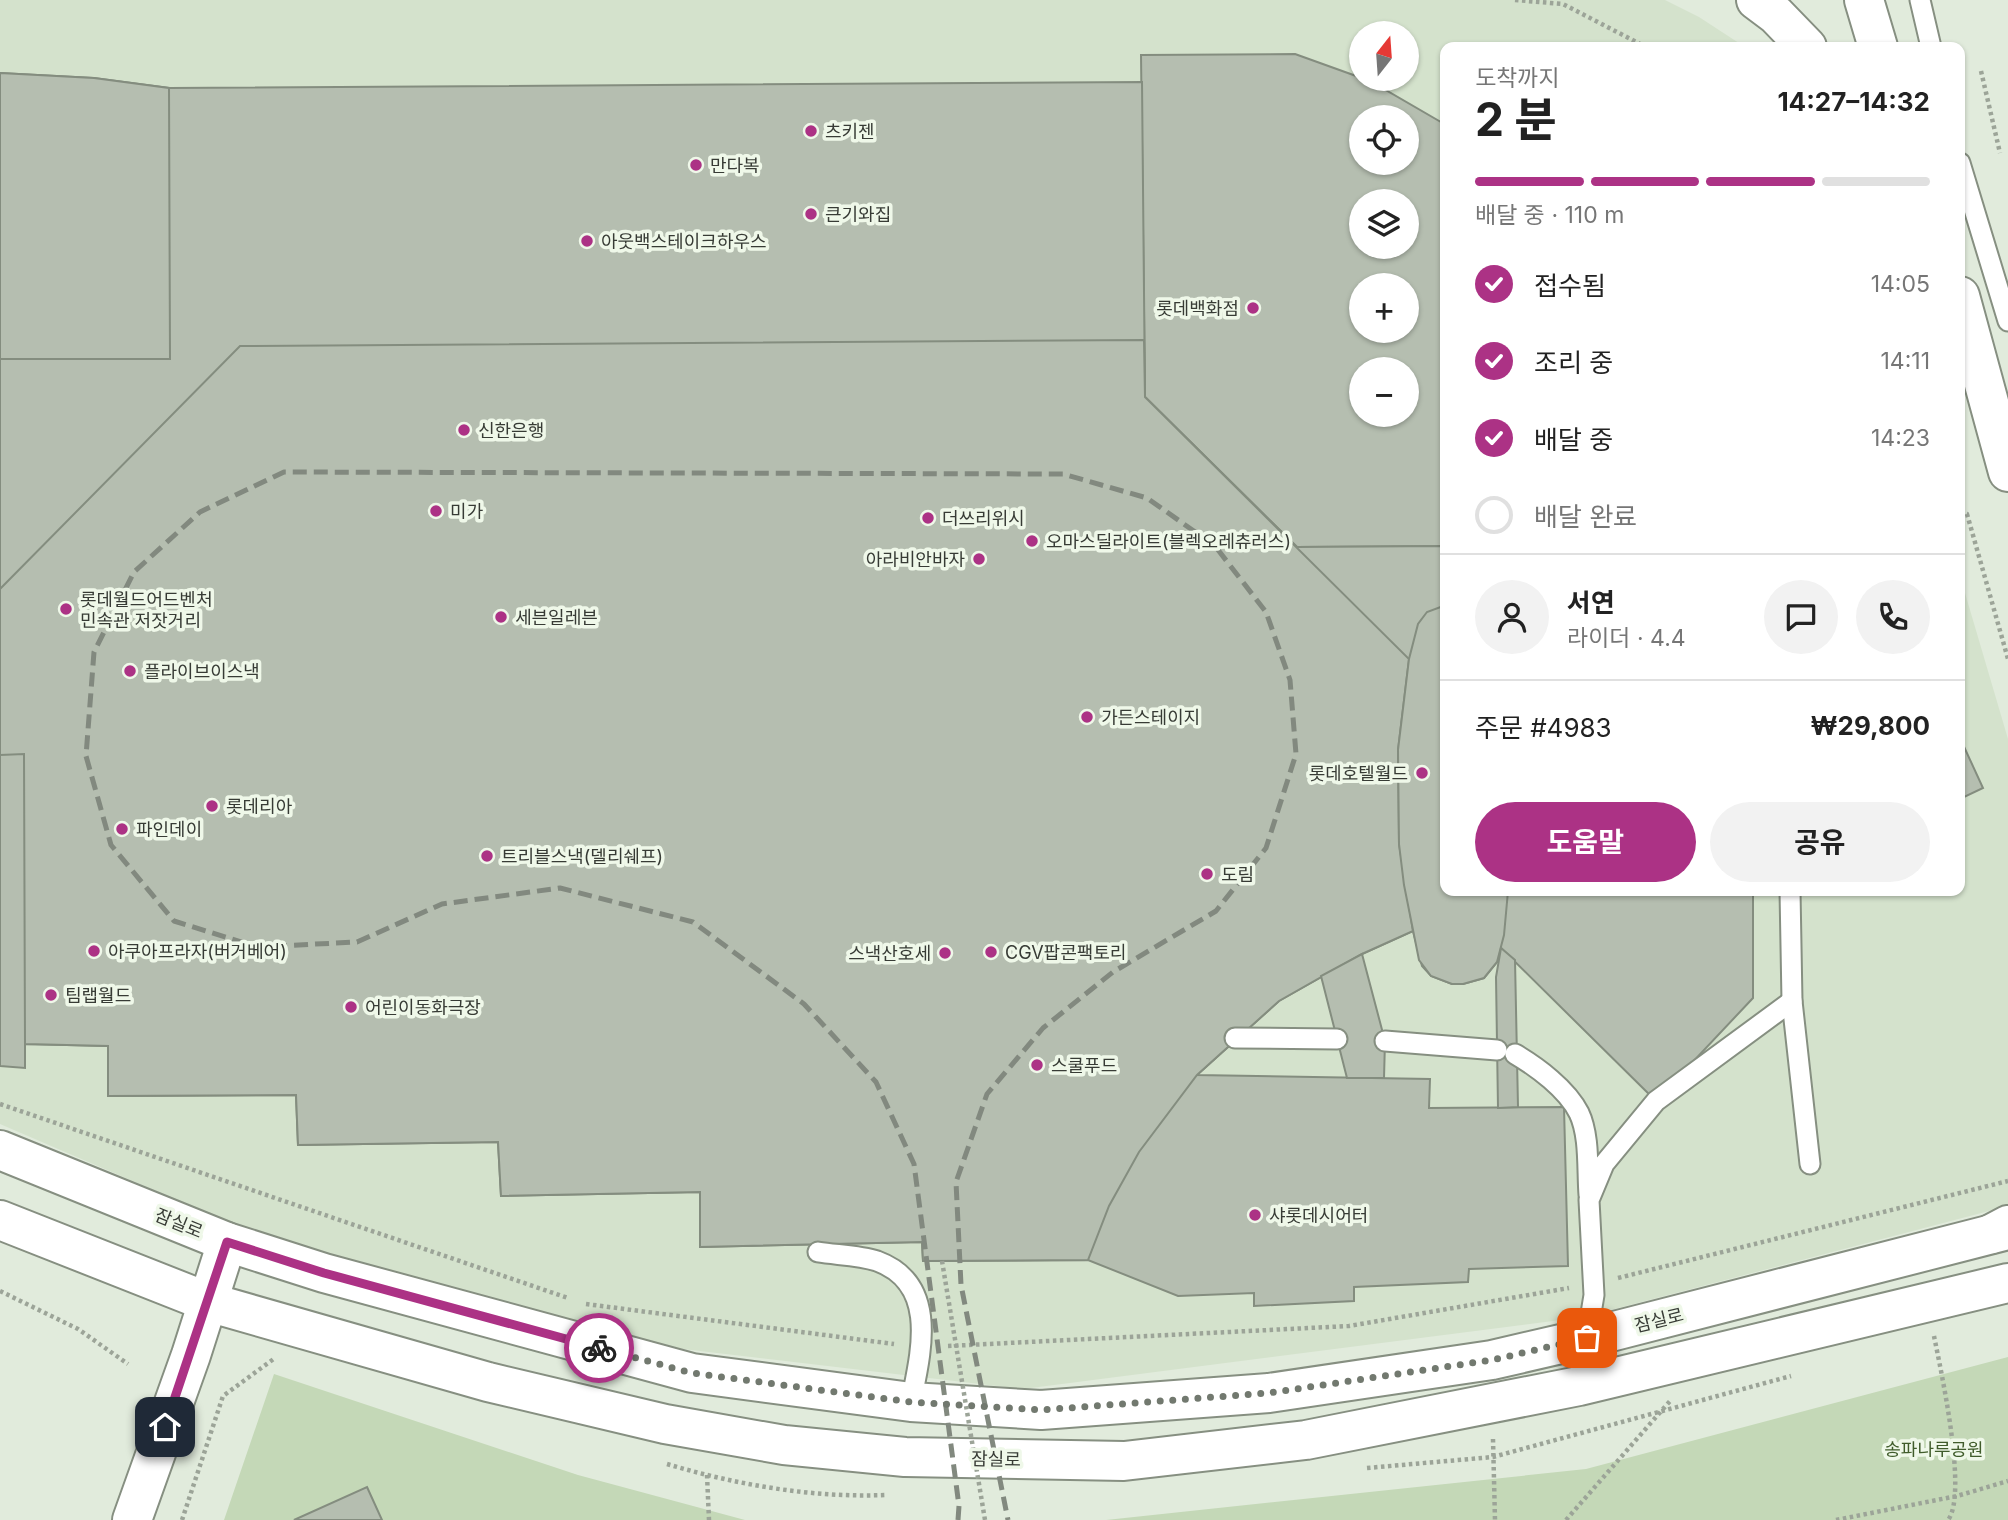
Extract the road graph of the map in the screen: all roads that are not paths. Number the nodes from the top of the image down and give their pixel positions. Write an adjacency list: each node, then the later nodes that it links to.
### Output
1 (1756, 0): 4 (street)
2 (1864, 0): 5 (street)
3 (1920, 0): 6 (lane)
4 (1802, 42)
5 (1877, 42)
6 (1930, 42)
7 (1965, 179): 10 (lane)
8 (1965, 306): 11 (lane)
9 (1965, 313): 12 (street)
10 (2008, 321)
11 (2008, 408)
12 (2008, 472)
13 (1790, 896): 14 (lane)
14 (1792, 1001): 19 (lane); 20 (lane)
15 (1235, 1038): 16 (lane)
16 (1337, 1040)
17 (1385, 1041): 20 (lane)
18 (0, 1150): 23 (street, 잠실로)
19 (1810, 1164)
20 (1589, 1200): 27 (lane)
21 (0, 1220): 26 (street, 잠실로)
22 (2002, 1230): 27 (street, 잠실로)
23 (227, 1242): 26 (street); 28 (street, 잠실로)
24 (818, 1252): 28 (lane)
25 (2008, 1283): 26 (street, 잠실로)
26 (208, 1302): 29 (street)
27 (1587, 1338): 28 (street, 잠실로)
28 (911, 1402)
29 (132, 1520)

